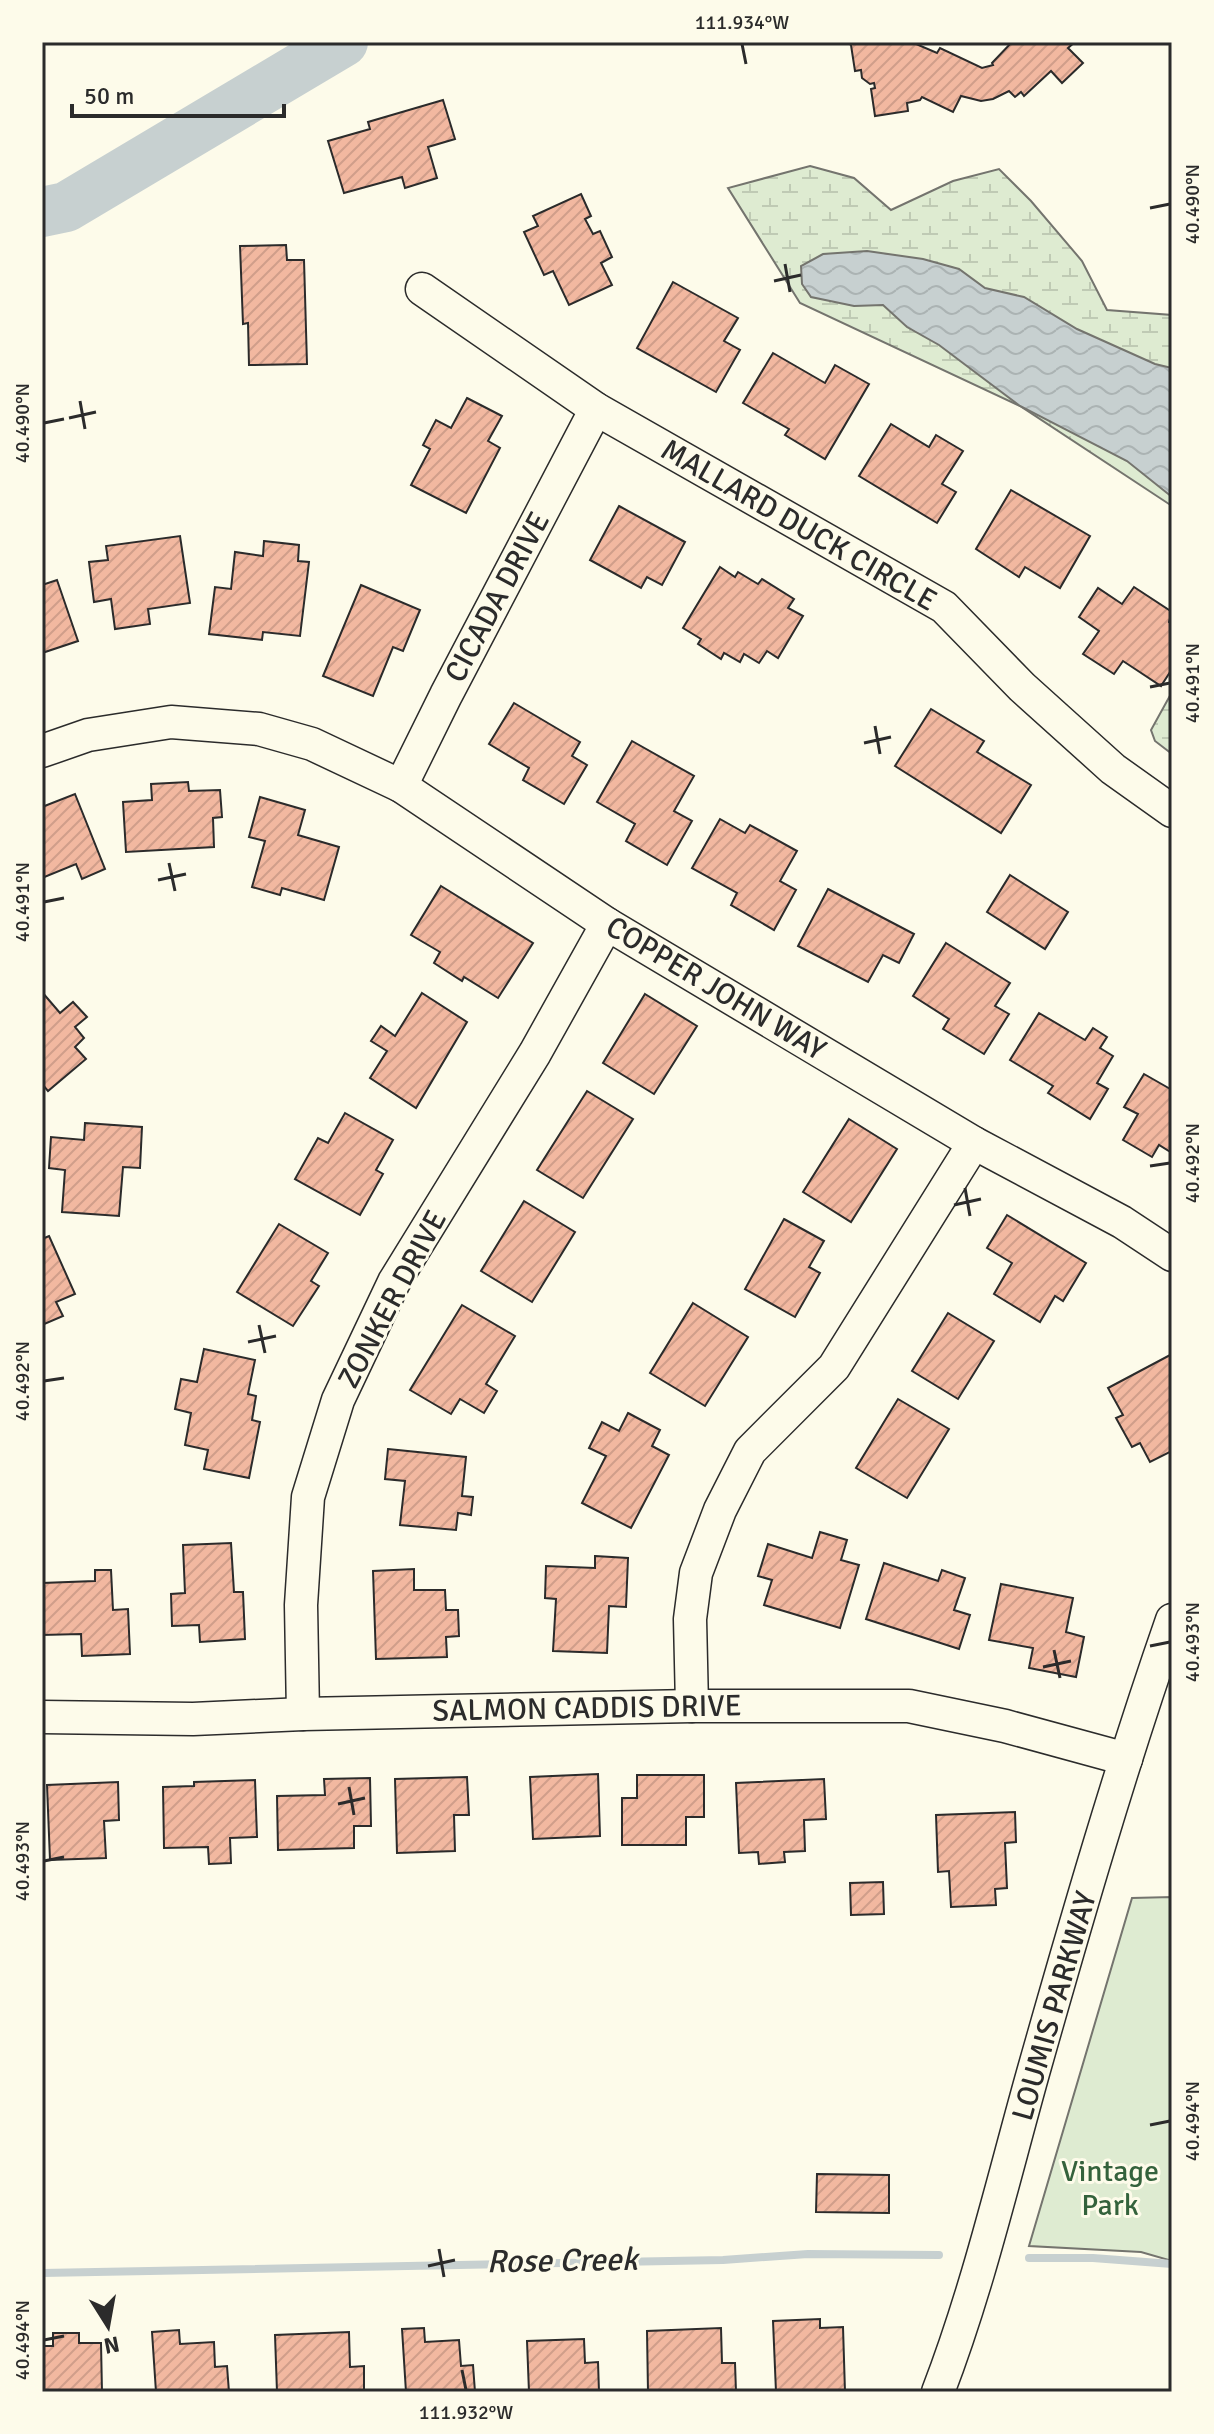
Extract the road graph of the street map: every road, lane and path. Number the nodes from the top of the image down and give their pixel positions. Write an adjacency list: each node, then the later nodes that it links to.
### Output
1 (422, 289): 2 (street, MALLARD DUCK CIRCLE)
2 (596, 409): 4 (street, CICADA DRIVE); 5 (street, MALLARD DUCK CIRCLE)
3 (42, 751): 4 (street, COPPER JOHN WAY)
4 (401, 786): 6 (street, COPPER JOHN WAY)
5 (1172, 811)
6 (607, 924): 7 (street, COPPER JOHN WAY); 11 (street, ZONKER DRIVE)
7 (974, 1143): 8 (street, COPPER JOHN WAY); 10 (street)
8 (1172, 1255)
9 (1172, 1620): 13 (street, LOUMIS PARKWAY)
10 (692, 1706): 11 (street, SALMON CADDIS DRIVE); 13 (street, SALMON CADDIS DRIVE)
11 (303, 1714): 12 (street, SALMON CADDIS DRIVE)
12 (42, 1717)
13 (1126, 1759): 14 (street, LOUMIS PARKWAY)
14 (938, 2392)

